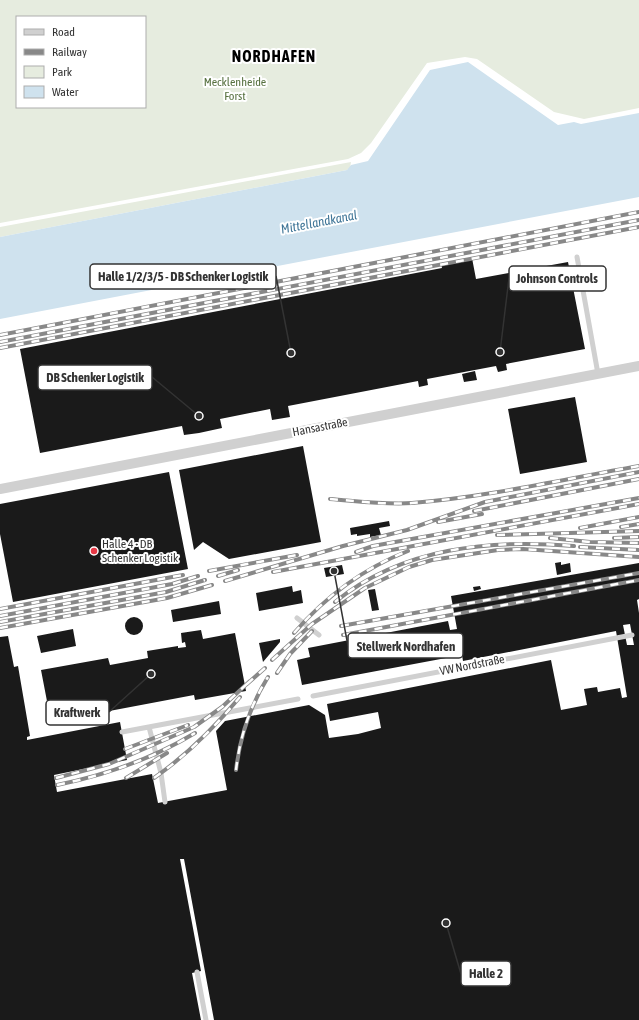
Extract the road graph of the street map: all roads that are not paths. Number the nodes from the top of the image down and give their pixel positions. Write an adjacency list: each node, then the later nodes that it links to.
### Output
1 (577, 258): 3 (lane)
2 (639, 366): 3 (street, Hansastraße)
3 (598, 374): 4 (street, Hansastraße)
4 (0, 489)
5 (297, 618): 6 (lane)
6 (319, 635)
7 (632, 635): 8 (lane, VW Nordstraße)
8 (313, 696)
9 (298, 699): 10 (lane)
10 (150, 727): 11 (lane); 12 (lane)
11 (122, 732)
12 (165, 802)
13 (197, 972): 14 (lane)
14 (206, 1020)

